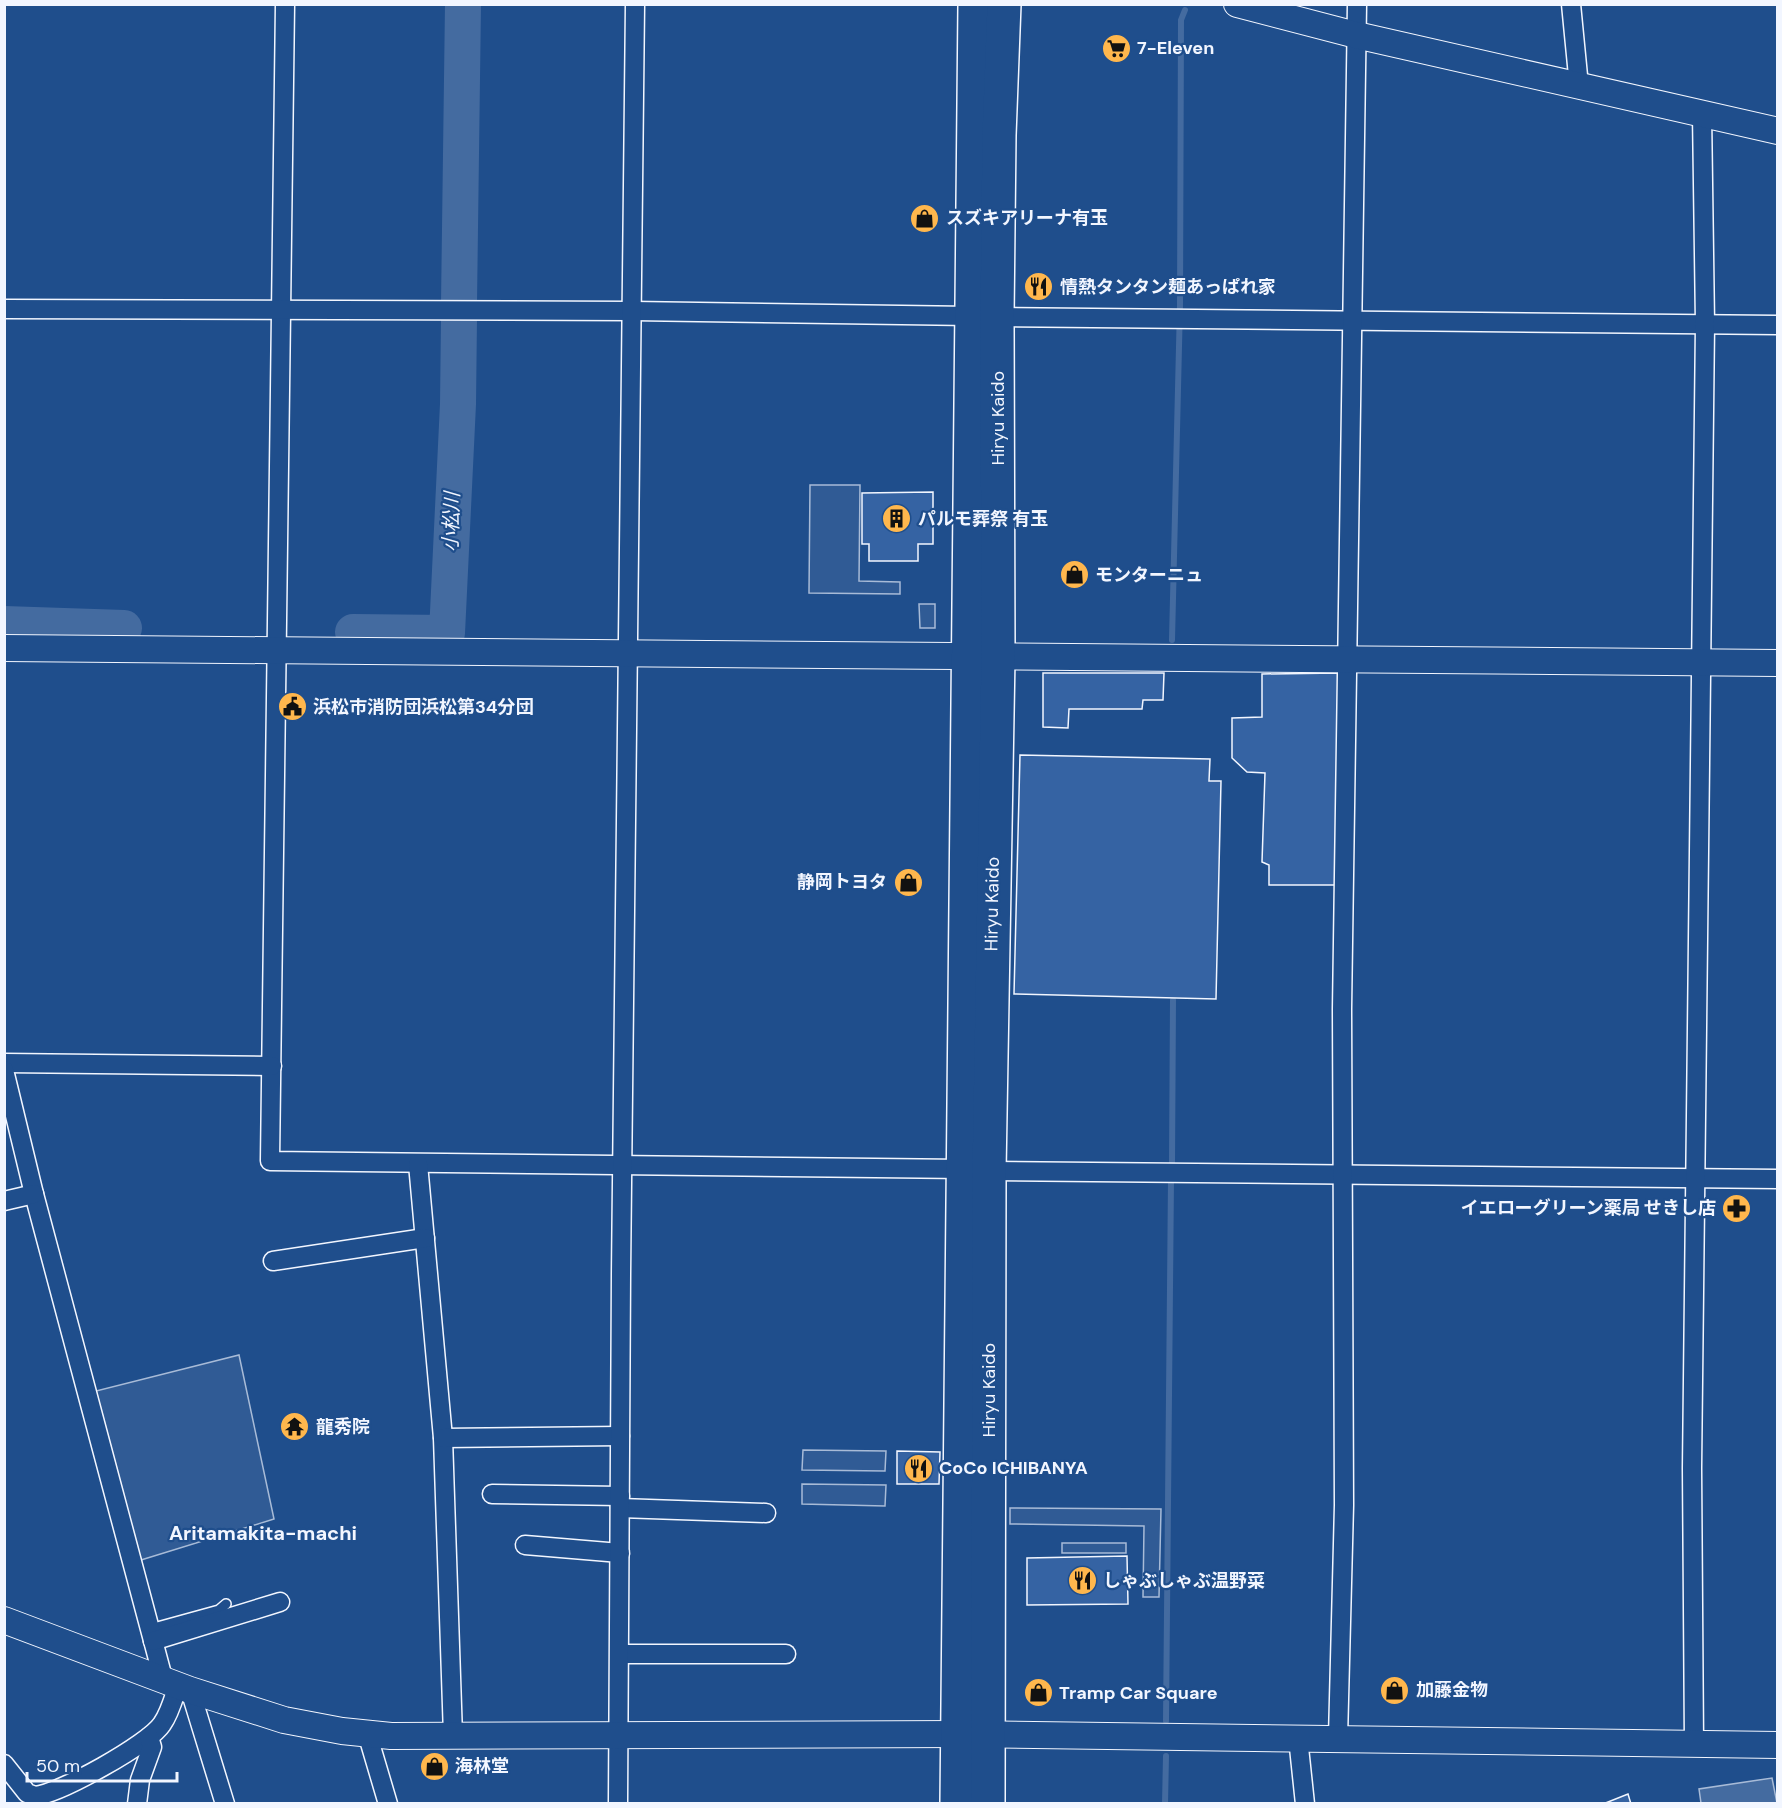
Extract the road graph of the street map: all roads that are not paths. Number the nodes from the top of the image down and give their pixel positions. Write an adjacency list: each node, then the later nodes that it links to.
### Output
1 (285, 4): 13 (street)
2 (635, 4): 14 (street)
3 (975, 4): 15 (highway, Hiryu Kaido)
4 (1004, 4): 15 (highway, Hiryu Kaido)
5 (1237, 4): 8 (street)
6 (1357, 4): 8 (street)
7 (1571, 4): 9 (street)
8 (1356, 35): 9 (street); 16 (street)
9 (1579, 86): 10 (street)
10 (1701, 113): 11 (street); 17 (street)
11 (1778, 131)
12 (4, 309): 13 (street)
13 (280, 310): 14 (street); 20 (street)
14 (633, 311): 15 (street); 21 (street)
15 (984, 317): 16 (street); 22 (highway, Hiryu Kaido)
16 (1353, 320): 17 (street); 23 (street)
17 (1705, 324): 18 (street); 24 (street)
18 (1778, 325)
19 (4, 648): 20 (street)
20 (276, 651): 21 (street); 27 (street)
21 (628, 653): 22 (street); 30 (street)
22 (983, 657): 23 (street); 31 (highway, Hiryu Kaido)
23 (1346, 660): 24 (street); 32 (street)
24 (1700, 663): 25 (street); 33 (street)
25 (1778, 663)
26 (4, 1064): 27 (street)
27 (272, 1066): 29 (street)
28 (4, 1070): 35 (street)
29 (418, 1164): 30 (street); 37 (street)
30 (622, 1164): 31 (street); 39 (street)
31 (977, 1170): 32 (street); 55 (highway, Hiryu Kaido)
32 (1344, 1175): 33 (street); 59 (street)
33 (1695, 1178): 34 (street); 60 (street)
34 (1778, 1179)
35 (34, 1194): 36 (street); 49 (street)
36 (4, 1201)
37 (425, 1238): 38 (street); 40 (street)
38 (273, 1261)
39 (620, 1436): 40 (street); 42 (street)
40 (443, 1438): 56 (street)
41 (492, 1494): 42 (street)
42 (620, 1502): 43 (street); 45 (street)
43 (766, 1513)
44 (525, 1545): 45 (street)
45 (620, 1553): 50 (street)
46 (280, 1602): 49 (street)
47 (226, 1604): 49 (lane)
48 (4, 1620): 52 (street)
49 (152, 1635): 52 (street)
50 (620, 1654): 51 (street); 54 (street)
51 (786, 1654)
52 (177, 1685): 53 (street); 57 (street); 64 (street)
53 (367, 1733): 56 (street); 65 (street)
54 (618, 1734): 55 (street); 56 (street); 66 (street)
55 (972, 1735): 58 (street); 67 (highway, Hiryu Kaido); 68 (highway, Hiryu Kaido)
56 (453, 1736)
57 (149, 1737): 62 (street); 63 (street)
58 (1298, 1738): 59 (street); 69 (street)
59 (1338, 1738): 60 (street)
60 (1694, 1745): 61 (street)
61 (1778, 1745)
62 (4, 1764)
63 (137, 1803)
64 (225, 1803)
65 (388, 1803)
66 (618, 1803)
67 (957, 1803)
68 (988, 1803)
69 (1305, 1803)

